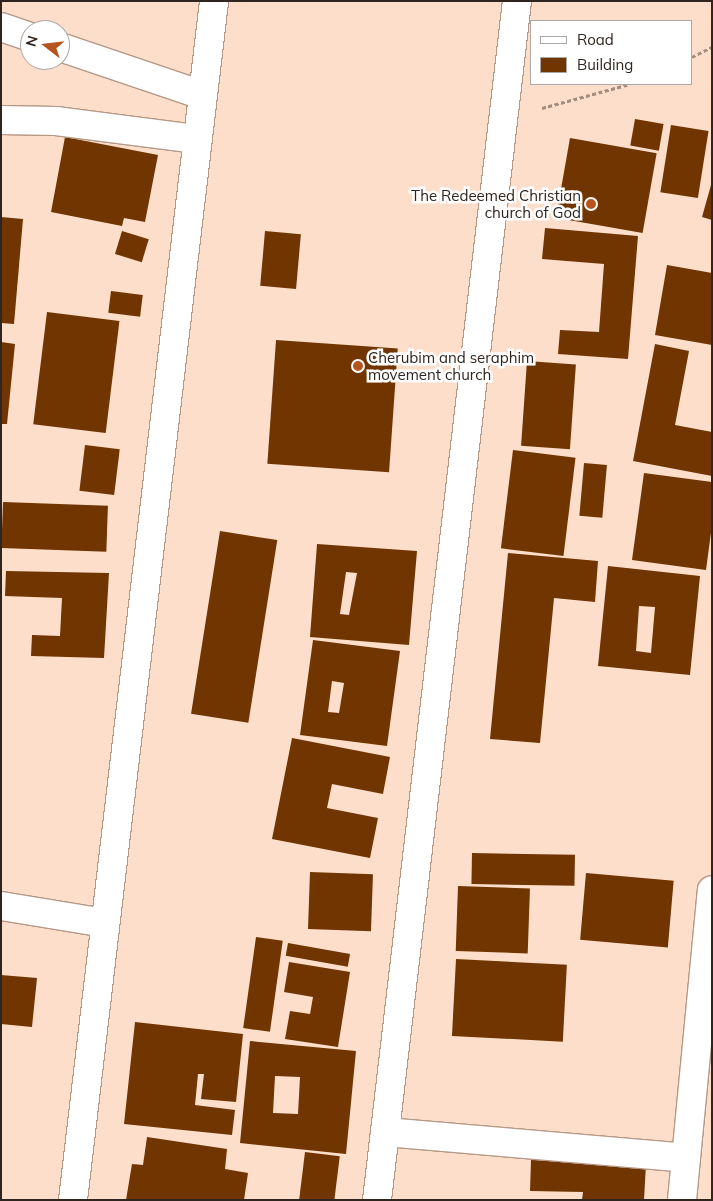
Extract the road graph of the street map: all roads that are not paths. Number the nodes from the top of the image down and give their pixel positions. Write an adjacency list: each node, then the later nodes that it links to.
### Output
1 (214, 1): 6 (street)
2 (517, 1): 12 (street)
3 (1, 27): 4 (street)
4 (20, 34)
5 (70, 50): 6 (street)
6 (202, 95): 8 (street)
7 (1, 120): 8 (street)
8 (197, 139): 11 (street)
9 (712, 890): 13 (street)
10 (1, 906): 11 (street)
11 (105, 923): 14 (street)
12 (385, 1132): 13 (street); 15 (street)
13 (686, 1158): 16 (street)
14 (73, 1200)
15 (377, 1200)
16 (682, 1200)

